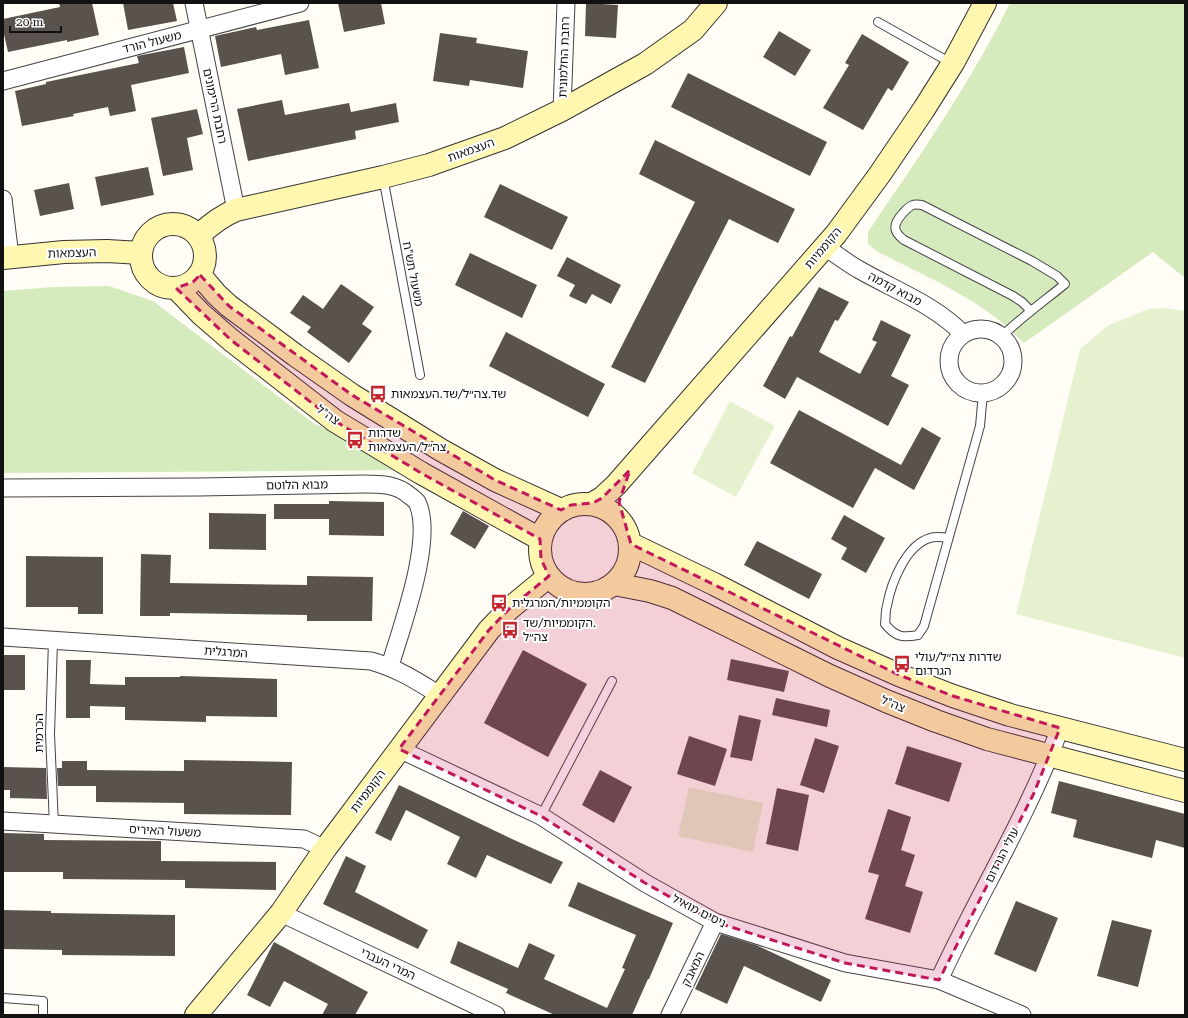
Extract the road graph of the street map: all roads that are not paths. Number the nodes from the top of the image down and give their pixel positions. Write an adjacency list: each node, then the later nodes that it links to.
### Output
1 (194, 3): 7 (street, רחבת הרימונים)
2 (300, 3): 7 (street, משעול הורד)
3 (566, 3): 10 (street, רחבת החלמונית)
4 (716, 3): 10 (street, העצמאות)
5 (985, 3): 8 (street, הקוממיות)
6 (878, 22): 8 (lane)
7 (199, 30): 9 (street, משעול הורד); 13 (street, רחבת הרימונים)
8 (953, 63): 15 (street, הקוממיות)
9 (3, 81)
10 (562, 110): 11 (street, העצמאות)
11 (383, 177): 13 (street, העצמאות); 23 (lane, משעול תש"ח)
12 (3, 198): 17 (street)
13 (236, 210): 14 (street, העצמאות)
14 (198, 236): 16 (street); 18 (street)
15 (825, 247): 21 (street, מבוא קדמה); 25 (street, הקוממיות)
16 (142, 253): 17 (street, העצמאות); 19 (street)
17 (6, 257)
18 (200, 275): 19 (street); 28 (street)
19 (176, 288): 31 (street, צה"ל)
20 (1031, 311): 20 (lane); 22 (lane)
21 (963, 334): 22 (street); 24 (street)
22 (1002, 336): 24 (street)
23 (420, 375)
24 (983, 393): 30 (lane)
25 (630, 470): 27 (street, הקוממיות); 29 (street, הקוממיות)
26 (3, 488): 37 (street, מבוא הלוטם)
27 (593, 504): 28 (street); 29 (street)
28 (561, 510): 31 (street)
29 (623, 523): 32 (street)
30 (948, 538): 30 (lane)
31 (540, 539): 33 (street)
32 (630, 544): 34 (street); 40 (street)
33 (549, 576): 34 (street); 39 (street, הקוממיות)
34 (614, 584): 42 (street, צה"ל)
35 (3, 637): 36 (street, המרגלית)
36 (53, 641): 37 (street, המרגלית); 47 (lane, הכרמית)
37 (390, 666): 39 (street, המרגלית)
38 (612, 681): 45 (lane)
39 (441, 696): 41 (street, הקוממיות)
40 (1060, 728): 42 (street, עולי הגרדום); 43 (street)
41 (399, 749): 45 (street, ניסים מואיל); 48 (street, הקוממיות)
42 (1050, 756): 44 (street, צה"ל); 51 (street, עולי הגרדום)
43 (1185, 760)
44 (1185, 791)
45 (541, 816): 50 (street, ניסים מואיל)
46 (3, 821): 47 (street, משעול האיריס)
47 (54, 825): 48 (street, משעול האיריס)
48 (325, 849): 49 (street, הקוממיות)
49 (281, 913): 54 (street, הקוממיות); 55 (street, המרי העברי)
50 (716, 922): 51 (street, ניסים מואיל); 56 (street, המאבק)
51 (939, 980): 57 (street, ניסים מואיל)
52 (3, 998): 53 (lane)
53 (43, 1015)
54 (196, 1015)
55 (496, 1015)
56 (670, 1015)
57 (1022, 1015)

